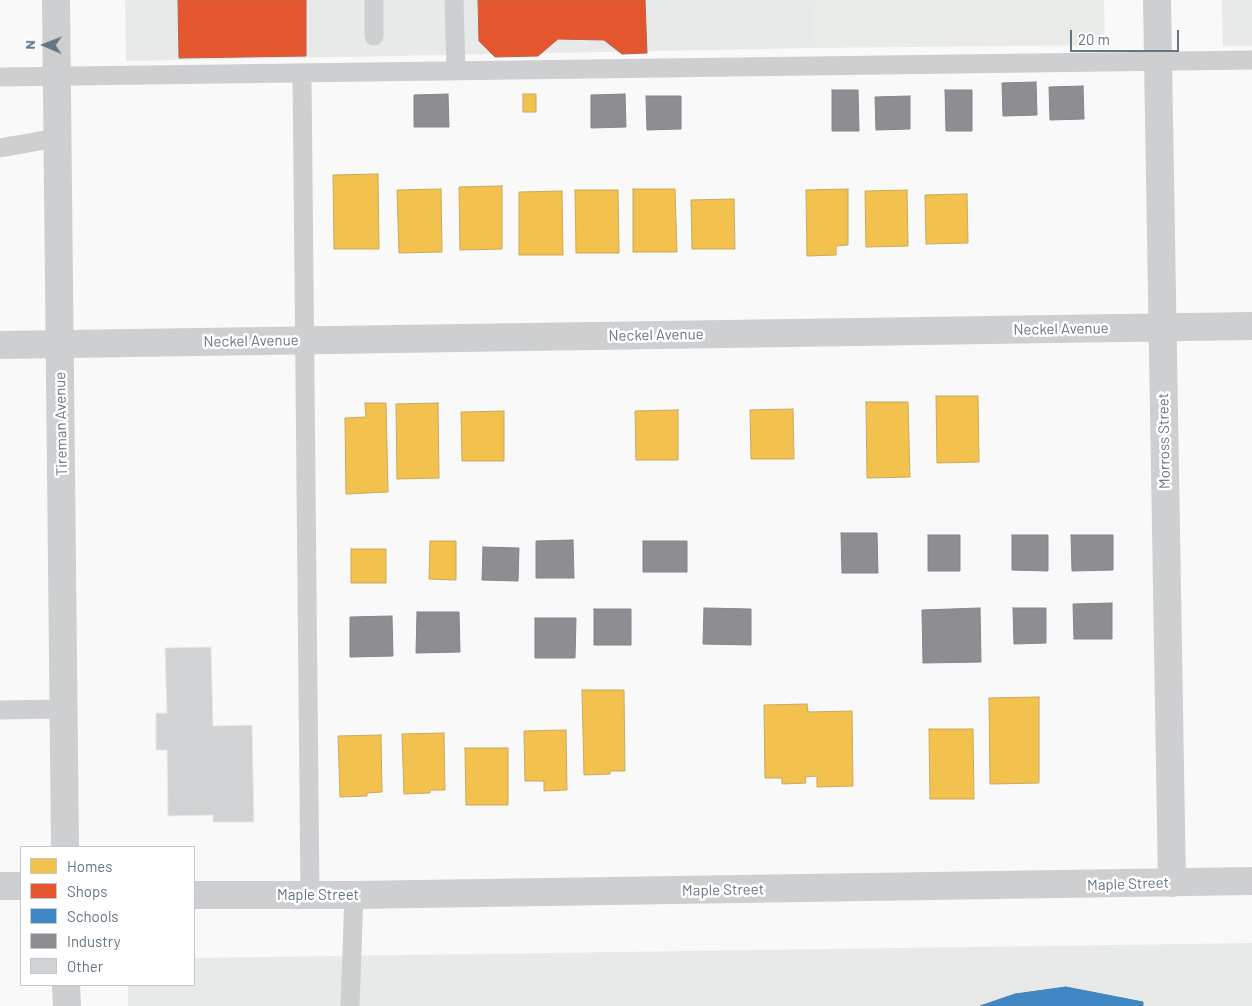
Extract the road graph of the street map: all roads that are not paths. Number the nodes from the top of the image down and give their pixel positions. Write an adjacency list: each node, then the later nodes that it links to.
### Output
1 (56, 0): 11 (street, Tireman Avenue)
2 (374, 0): 5 (lane)
3 (454, 0): 8 (lane)
4 (1157, 0): 7 (street, Morross Street)
5 (374, 36)
6 (1252, 60): 7 (lane)
7 (1158, 61): 8 (lane); 15 (street, Morross Street)
8 (456, 71): 9 (lane)
9 (302, 74): 11 (lane); 16 (lane)
10 (0, 77): 11 (lane)
11 (56, 77): 12 (street, Tireman Avenue)
12 (57, 138): 13 (lane); 17 (street, Tireman Avenue)
13 (0, 148)
14 (1252, 326): 15 (street, Neckel Avenue)
15 (1162, 328): 16 (street, Neckel Avenue); 23 (street, Morross Street)
16 (304, 340): 17 (street, Neckel Avenue); 27 (lane)
17 (60, 344): 18 (street, Neckel Avenue); 19 (street, Tireman Avenue)
18 (0, 345)
19 (64, 709): 20 (lane); 21 (street, Tireman Avenue)
20 (0, 710)
21 (66, 846)
22 (1252, 881): 23 (street, Maple Street)
23 (1172, 883): 28 (street, Maple Street)
24 (0, 886): 25 (street)
25 (20, 886)
26 (195, 895): 27 (street, Maple Street)
27 (310, 895): 28 (street, Maple Street)
28 (354, 895): 31 (lane)
29 (66, 986): 30 (street)
30 (67, 1006)
31 (350, 1006)

